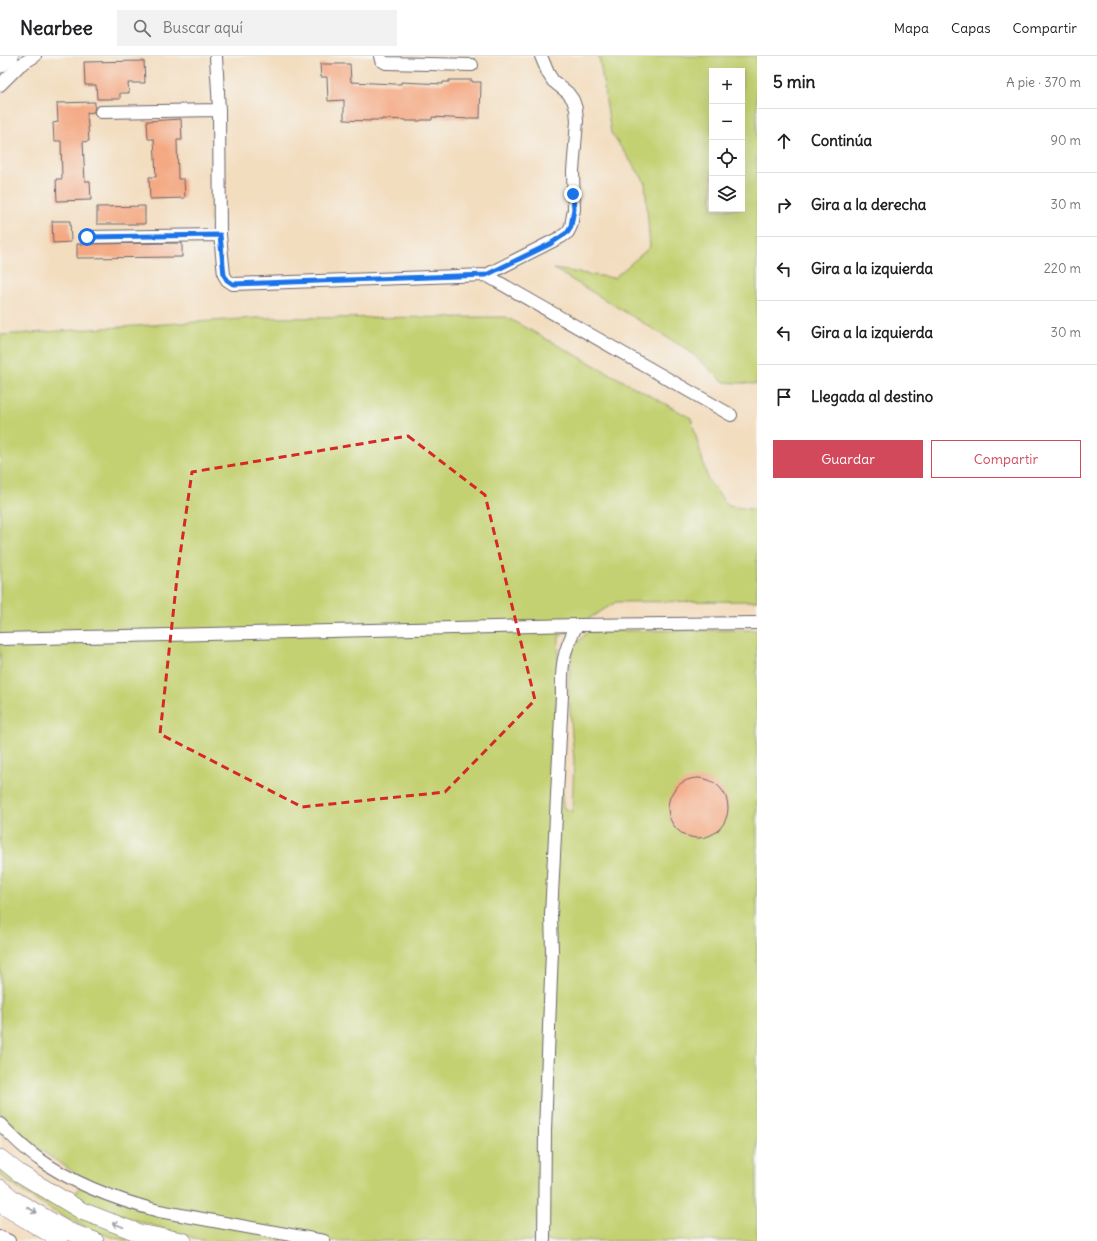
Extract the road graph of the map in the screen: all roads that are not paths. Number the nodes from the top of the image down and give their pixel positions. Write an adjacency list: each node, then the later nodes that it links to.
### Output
1 (10, 56): 6 (highway)
2 (35, 56): 8 (lane)
3 (216, 56): 9 (lane)
4 (380, 56): 7 (lane)
5 (541, 56): 13 (lane)
6 (0, 64)
7 (472, 65)
8 (0, 84)
9 (219, 110): 10 (lane); 11 (lane)
10 (101, 112)
11 (220, 235): 12 (lane); 13 (lane)
12 (87, 237)
13 (486, 275): 14 (lane)
14 (731, 415)
15 (757, 623): 16 (lane)
16 (576, 625): 17 (lane); 29 (lane)
17 (0, 639)
18 (0, 1124): 28 (lane)
19 (0, 1158): 27 (highway, one-way to 19)
20 (0, 1188): 26 (highway, one-way to 26)
21 (1, 1206): 23 (main road)
22 (0, 1237): 24 (lane)
23 (45, 1237): 25 (main road)
24 (9, 1241)
25 (60, 1241)
26 (95, 1241)
27 (183, 1241)
28 (324, 1241)
29 (544, 1241)

